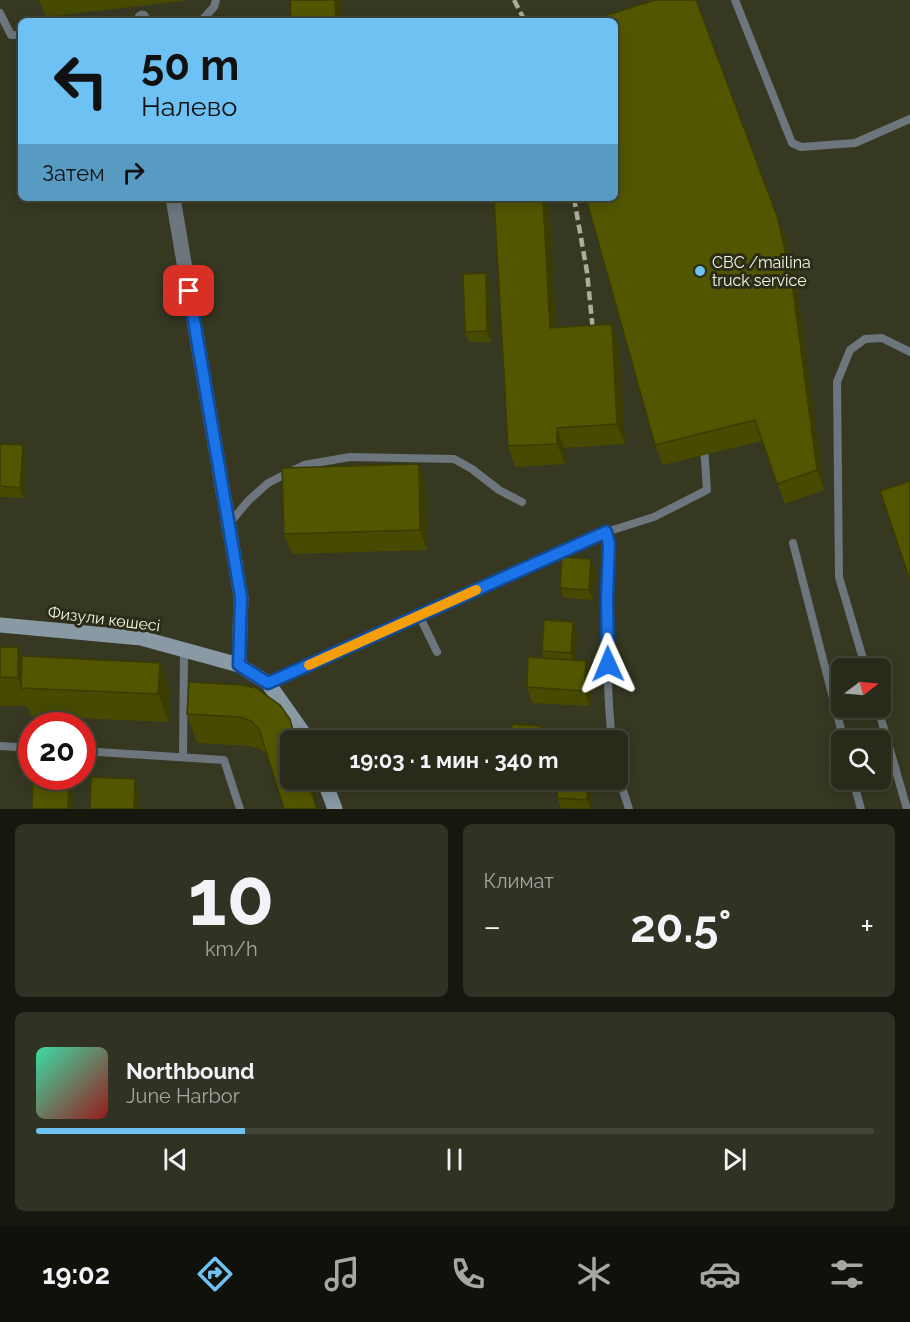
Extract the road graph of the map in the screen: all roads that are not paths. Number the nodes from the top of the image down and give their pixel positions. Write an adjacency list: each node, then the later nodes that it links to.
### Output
1 (216, 0): 4 (lane)
2 (735, 0): 6 (lane)
3 (0, 13): 5 (lane)
4 (204, 18)
5 (18, 35)
6 (910, 119)
7 (174, 201): 11 (street)
8 (910, 351): 18 (lane)
9 (702, 436): 12 (lane)
10 (522, 502): 11 (lane)
11 (229, 525): 19 (street)
12 (606, 532): 14 (lane); 23 (lane)
13 (793, 543): 24 (lane)
14 (419, 615): 17 (lane); 20 (lane)
15 (0, 625): 16 (street, Физули көшесі)
16 (184, 650): 19 (street, Физули көшесі); 28 (lane)
17 (437, 652)
18 (863, 658)
19 (239, 665): 20 (street, Физули көшесі)
20 (268, 683): 22 (street, Физули көшесі)
21 (881, 718): 36 (lane)
22 (301, 730)
23 (611, 730)
24 (840, 730)
25 (0, 746): 26 (lane)
26 (18, 747)
27 (96, 752): 28 (lane)
28 (183, 757): 32 (lane)
29 (328, 790): 33 (street)
30 (623, 790): 34 (lane)
31 (856, 790): 35 (lane)
32 (240, 809)
33 (335, 809)
34 (629, 809)
35 (861, 809)
36 (907, 809)

